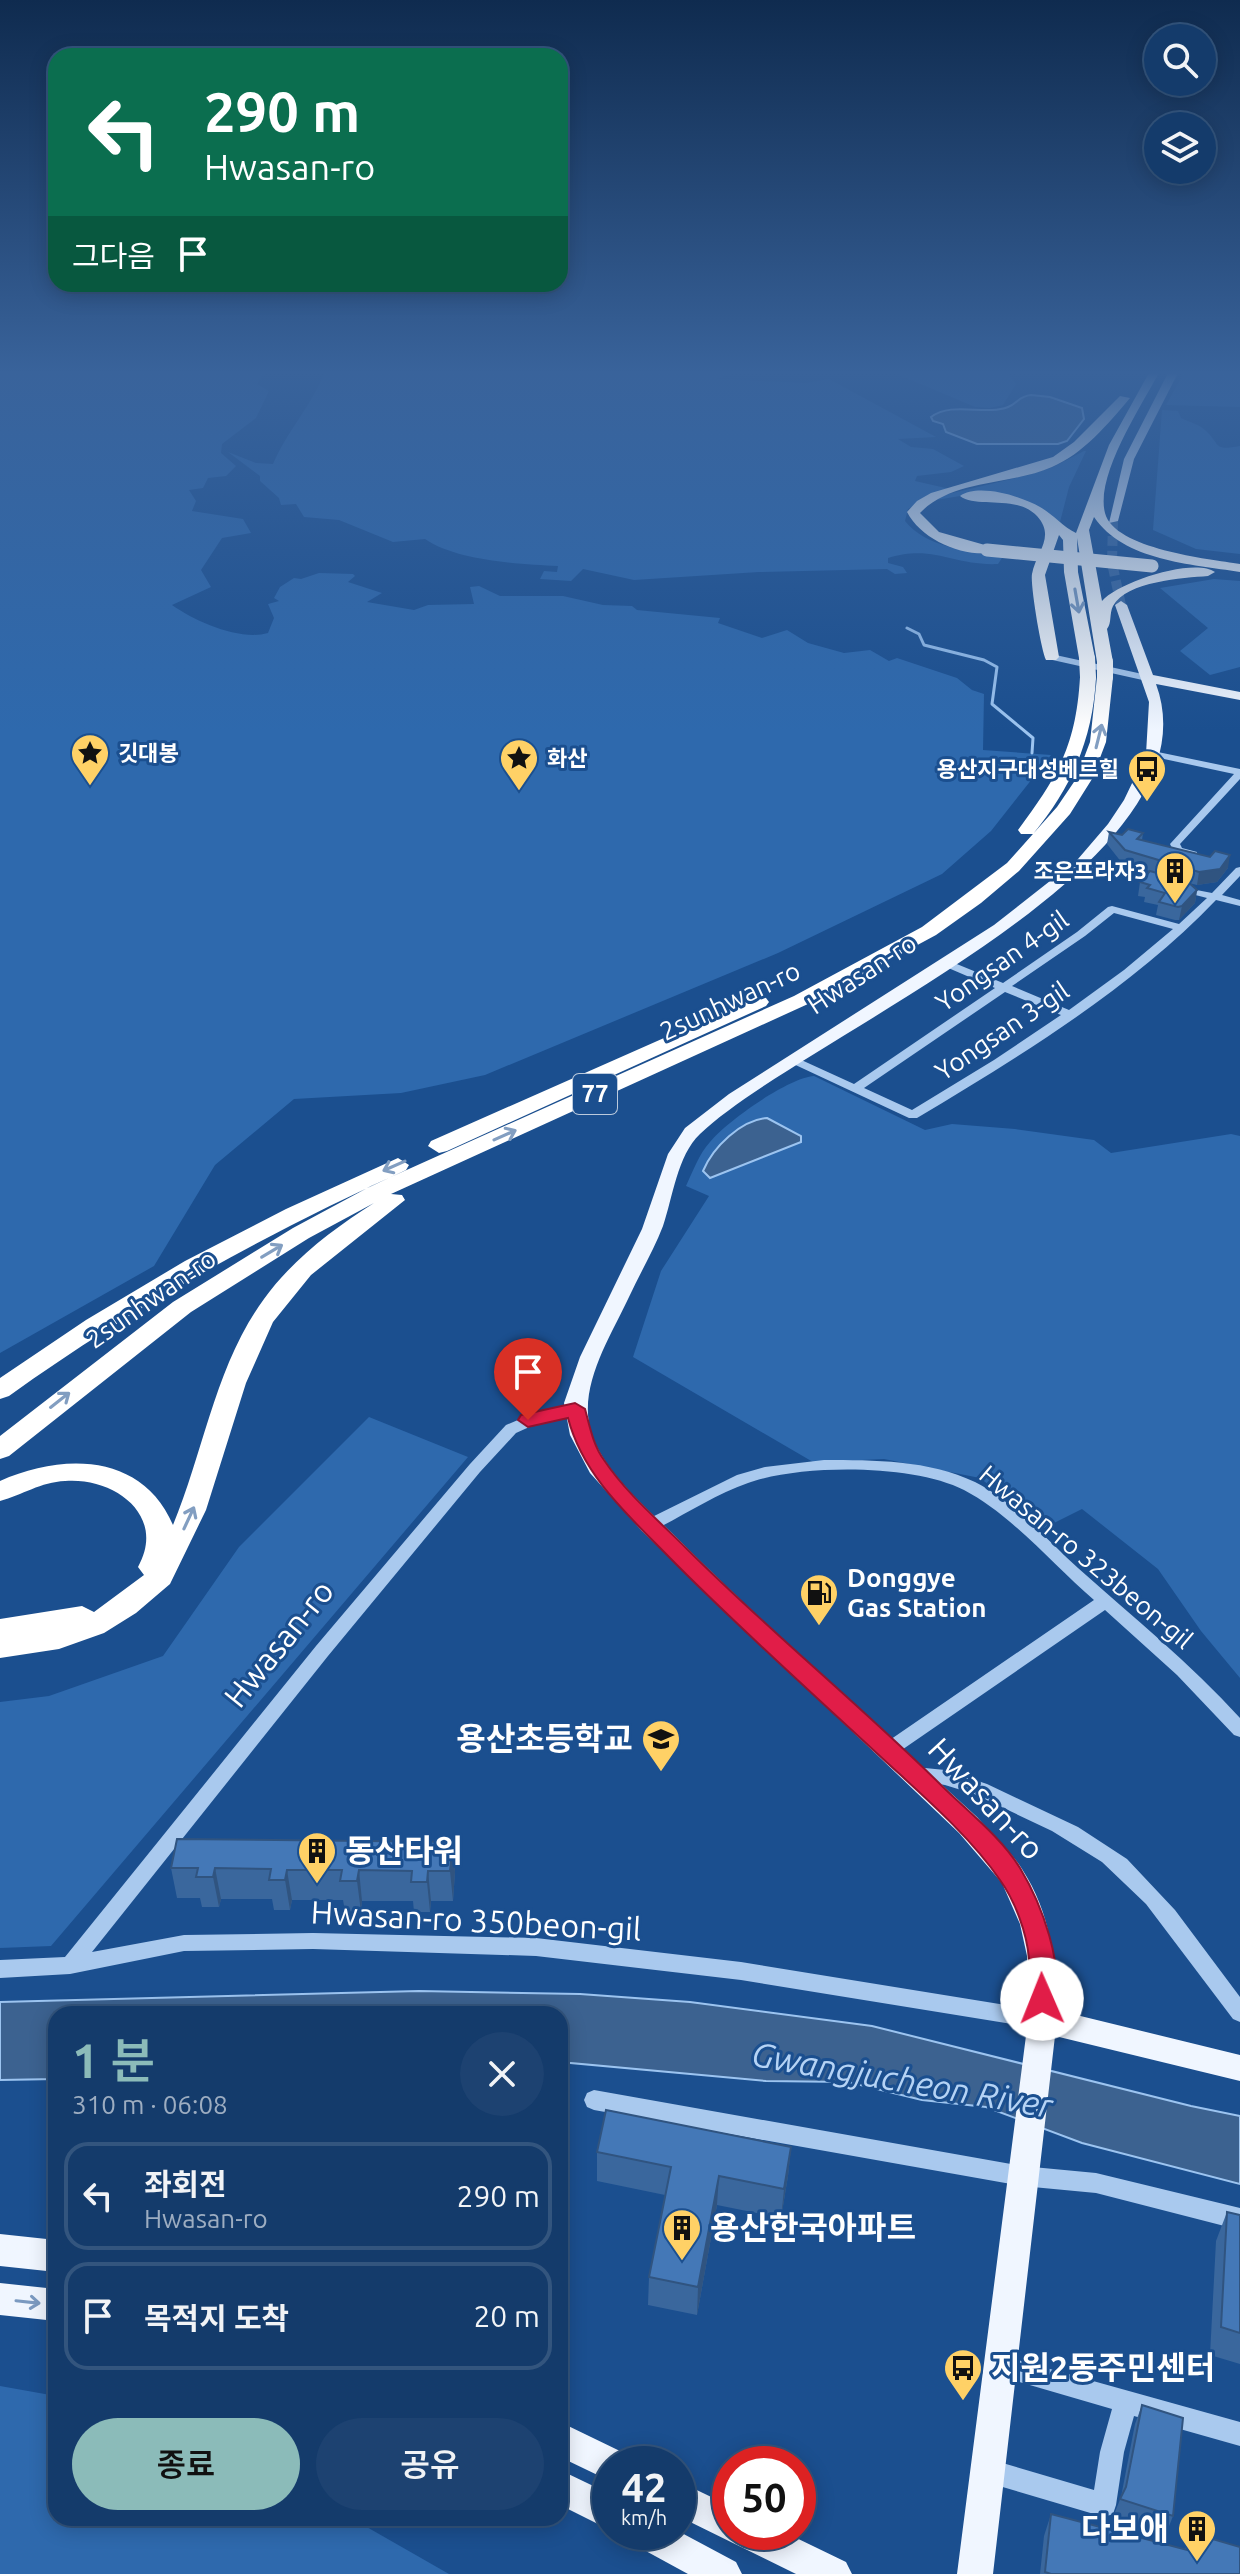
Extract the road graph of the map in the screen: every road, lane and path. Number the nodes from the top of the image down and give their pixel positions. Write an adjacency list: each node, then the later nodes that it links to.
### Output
1 (952, 491): 9 (highway)
2 (1097, 491): 13 (highway, 2sunhwan-ro / 77)
3 (1100, 491): 10 (highway)
4 (1121, 491): 7 (main road)
5 (1035, 508): 8 (highway); 9 (highway); 12 (highway)
6 (1071, 517): 8 (highway, 2sunhwan-ro / 77)
7 (1113, 521)
8 (1070, 539): 13 (highway, 2sunhwan-ro / 77, one-way to 13)
9 (988, 548): 10 (highway, bridge)
10 (1240, 570): 13 (highway)
11 (1121, 605): 14 (main road, Hwasan-ro)
12 (1051, 657): 14 (street)
13 (1097, 664): 29 (highway, 2sunhwan-ro / 77, one-way to 13); 30 (highway, 2sunhwan-ro / 77, one-way to 30)
14 (1147, 678): 15 (main road); 16 (main road, Hwasan-ro)
15 (1240, 696)
16 (1153, 754): 17 (street); 19 (main road, Hwasan-ro)
17 (1240, 772): 18 (street)
18 (1207, 858)
19 (1083, 862): 21 (street); 24 (main road, Hwasan-ro)
20 (1237, 867): 21 (street, Yongsan 3-gil)
21 (1215, 897): 22 (street); 23 (street, Yongsan 3-gil)
22 (1240, 903)
23 (1182, 928): 25 (street, Yongsan 4-gil); 26 (street, Yongsan 3-gil)
24 (943, 962): 25 (street); 27 (main road, Hwasan-ro)
25 (1004, 987): 26 (street); 28 (street, Yongsan 4-gil)
26 (1069, 1014): 28 (street, Yongsan 3-gil)
27 (793, 1061): 28 (street, Yongsan 3-gil); 31 (main road, Hwasan-ro)
28 (855, 1089)
29 (450, 1159): 32 (highway, 2sunhwan-ro / 77, one-way to 29); 37 (highway, one-way to 29)
30 (0, 1387)
31 (575, 1409): 34 (main road, Hwasan-ro); 41 (street, Hwasan-ro)
32 (0, 1450)
33 (0, 1492): 36 (highway)
34 (650, 1525): 35 (street, Hwasan-ro 323beon-gil); 39 (main road, Hwasan-ro)
35 (1105, 1601): 38 (street, Hwasan-ro 323beon-gil); 39 (street)
36 (0, 1630)
37 (0, 1647)
38 (1240, 1730)
39 (887, 1751): 40 (main road, Hwasan-ro)
40 (914, 1774): 43 (street); 44 (main road, Hwasan-ro)
41 (70, 1965): 42 (street, Hwasan-ro 350beon-gil); 44 (street, Hwasan-ro 350beon-gil)
42 (0, 1969)
43 (1240, 2013)
44 (1040, 2032): 45 (main road); 47 (main road, Hwasan-ro)
45 (1240, 2068)
46 (594, 2100): 47 (street)
47 (1022, 2176): 48 (street); 53 (main road, Hwasan-ro)
48 (1240, 2219)
49 (0, 2250): 50 (main road)
50 (48, 2255)
51 (0, 2299): 52 (main road, one-way to 52)
52 (48, 2304)
53 (1000, 2366): 54 (street); 58 (main road, Hwasan-ro)
54 (1126, 2401): 55 (street); 58 (street)
55 (1240, 2434)
56 (568, 2443): 57 (main road)
57 (592, 2455)
58 (989, 2471): 65 (main road, Hwasan-ro)
59 (568, 2491): 60 (main road)
60 (592, 2504)
61 (679, 2550): 63 (main road)
62 (784, 2550): 64 (main road)
63 (724, 2574)
64 (834, 2574)
65 (975, 2574)

